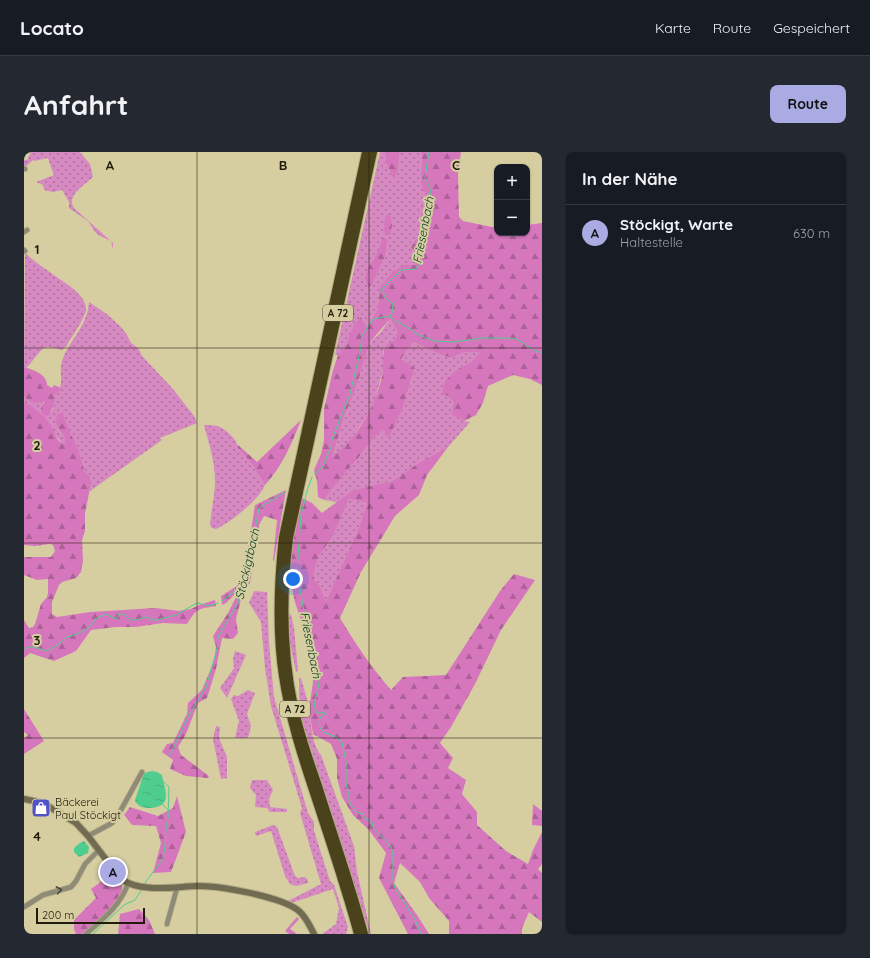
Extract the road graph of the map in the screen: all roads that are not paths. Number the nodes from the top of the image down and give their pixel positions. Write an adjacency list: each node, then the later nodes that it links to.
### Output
1 (366, 152): 3 (highway, A 72)
2 (373, 152): 3 (highway, A 72)
3 (302, 462): 4 (highway, A 72)
4 (299, 474): 15 (highway, A 72); 16 (highway, A 72)
5 (142, 772): 7 (street)
6 (24, 799): 7 (street)
7 (88, 836): 8 (street)
8 (99, 850): 9 (street); 11 (street, one-way to 8)
9 (128, 884): 10 (street); 13 (street)
10 (177, 888): 12 (street); 14 (street)
11 (24, 907)
12 (167, 924)
13 (86, 934)
14 (314, 934)
15 (358, 934)
16 (364, 934)

